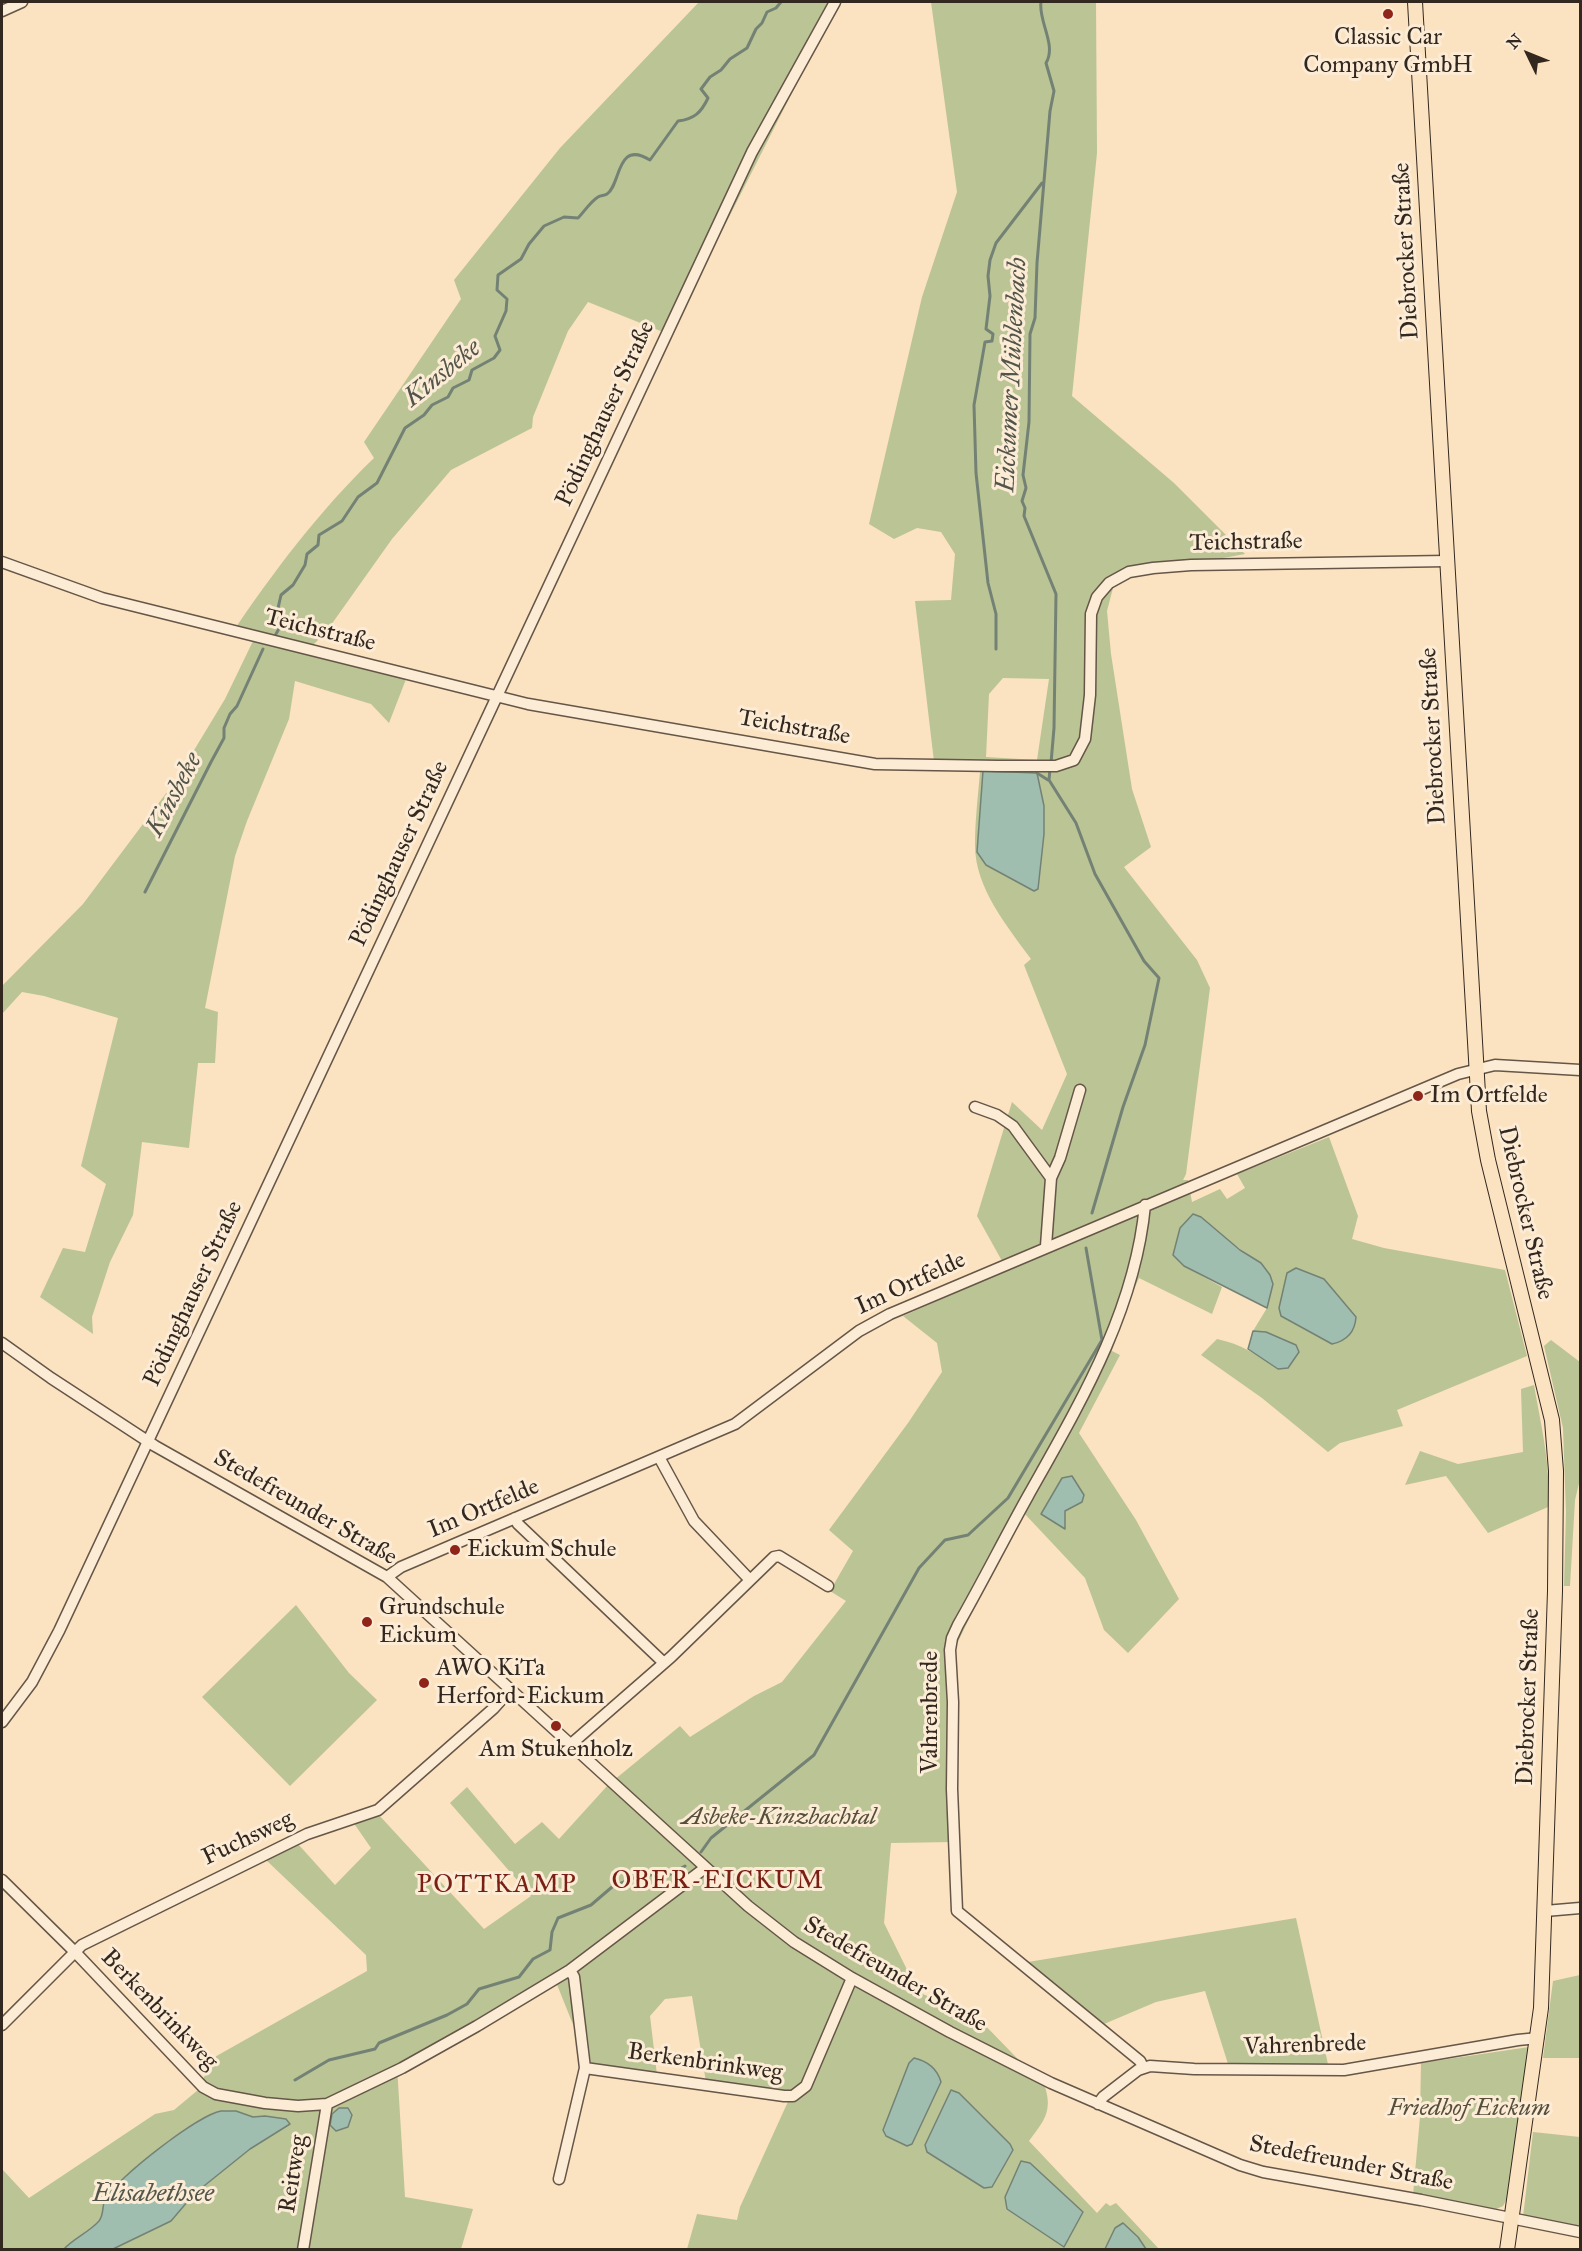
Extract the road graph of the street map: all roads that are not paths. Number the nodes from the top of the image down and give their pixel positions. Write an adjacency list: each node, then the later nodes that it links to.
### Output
1 (22, 2): 4 (street)
2 (835, 2): 7 (street, Pödinghauser Straße)
3 (1415, 2): 5 (main road, Diebrocker Straße)
4 (2, 11)
5 (1447, 561): 7 (street, Teichstraße); 8 (main road, Diebrocker Straße)
6 (2, 562): 7 (street, Teichstraße)
7 (497, 698): 16 (street, Pödinghauser Straße)
8 (1475, 1070): 9 (street, Im Ortfelde); 13 (street, Im Ortfelde); 29 (main road, Diebrocker Straße)
9 (1581, 1070)
10 (1080, 1090): 12 (street)
11 (975, 1107): 12 (street)
12 (1051, 1178): 14 (street)
13 (1145, 1205): 14 (street, Im Ortfelde); 35 (street, Vahrenbrede)
14 (1046, 1246): 17 (street, Im Ortfelde)
15 (2, 1343): 16 (street, Stedefreunder Straße)
16 (149, 1441): 19 (street, Stedefreunder Straße); 24 (street, Pödinghauser Straße)
17 (658, 1457): 18 (street, Im Ortfelde); 20 (street)
18 (515, 1518): 19 (street, Im Ortfelde); 22 (street)
19 (387, 1577): 23 (street, Stedefreunder Straße)
20 (750, 1580): 21 (street); 22 (street)
21 (828, 1586)
22 (664, 1663): 25 (street)
23 (510, 1690): 25 (street, Stedefreunder Straße); 30 (street, Fuchsweg)
24 (2, 1722)
25 (570, 1745): 26 (street, Stedefreunder Straße)
26 (705, 1868): 31 (street, Berkenbrinkweg); 32 (street, Stedefreunder Straße)
27 (2, 1880): 30 (street, Berkenbrinkweg)
28 (1581, 1908): 29 (street)
29 (1545, 1911): 34 (main road, Diebrocker Straße)
30 (75, 1952): 33 (street, Fuchsweg); 38 (street, Berkenbrinkweg)
31 (570, 1970): 36 (street); 38 (street, Berkenbrinkweg)
32 (852, 1978): 36 (street, Berkenbrinkweg); 37 (street, Stedefreunder Straße)
33 (2, 2025)
34 (1538, 2038): 35 (street, Vahrenbrede); 40 (main road, Diebrocker Straße)
35 (1143, 2067): 37 (street)
36 (585, 2068): 39 (street)
37 (1098, 2103): 40 (street, Stedefreunder Straße)
38 (327, 2104): 42 (street, Reitweg)
39 (559, 2179)
40 (1511, 2218): 41 (street, Stedefreunder Straße); 43 (main road, Diebrocker Straße)
41 (1581, 2232)
42 (303, 2250)
43 (1507, 2250)

